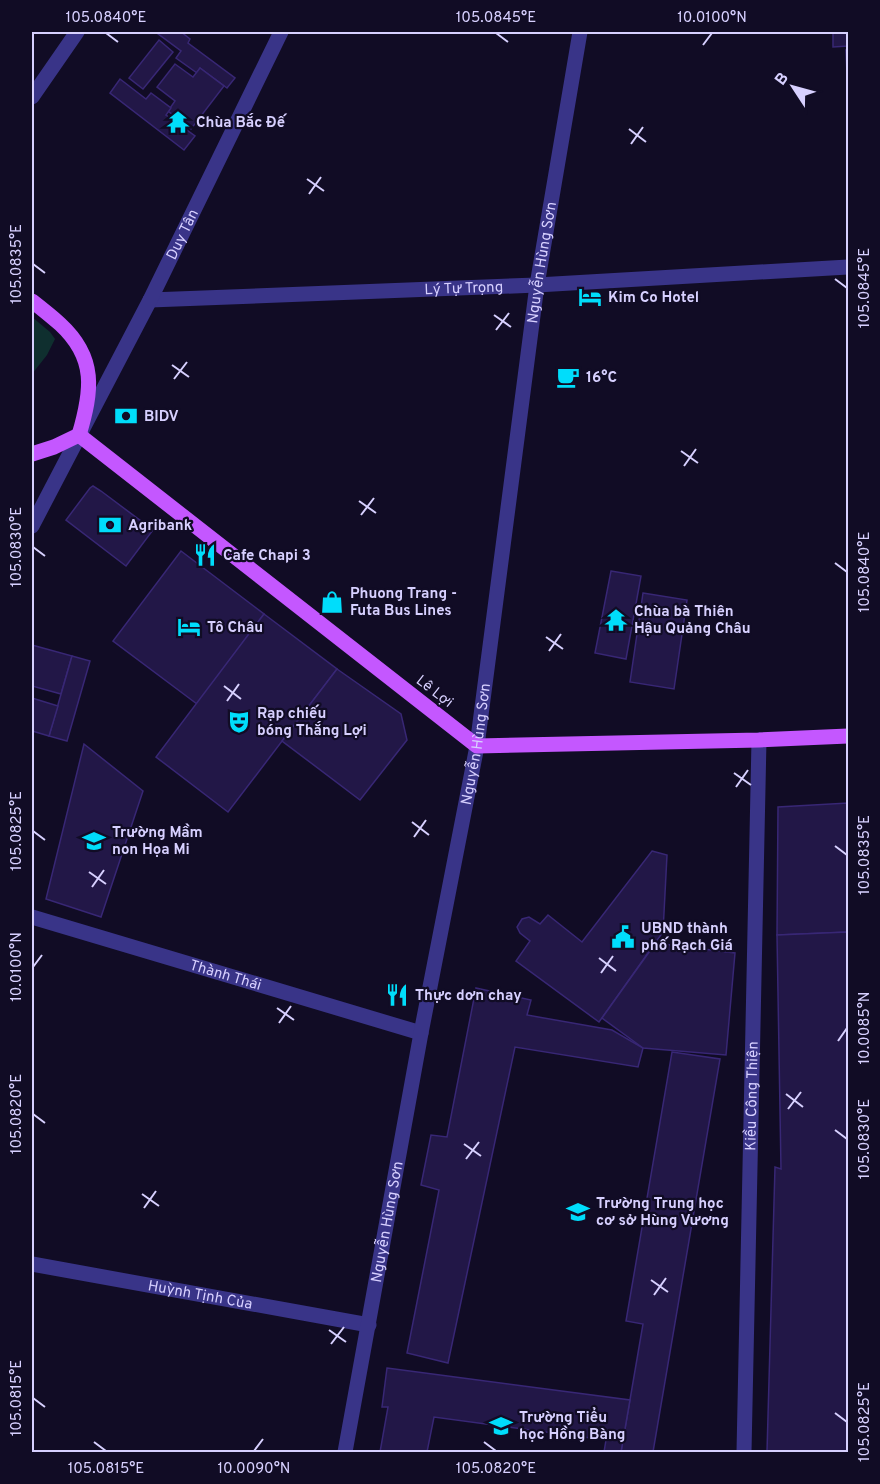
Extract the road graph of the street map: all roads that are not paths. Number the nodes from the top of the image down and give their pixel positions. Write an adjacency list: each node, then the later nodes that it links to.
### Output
1 (77, 32): 4 (street)
2 (281, 32): 8 (street, Duy Tân)
3 (580, 32): 6 (street, Nguyễn Hùng Sơn)
4 (32, 98)
5 (849, 267): 6 (street, Lý Tự Trọng)
6 (537, 285): 8 (street, Lý Tự Trọng); 14 (street, Nguyễn Hùng Sơn)
7 (32, 300): 9 (main road)
8 (150, 300): 9 (street, Duy Tân)
9 (79, 435): 10 (main road); 11 (street, Duy Tân); 14 (main road, Lê Lợi)
10 (32, 454)
11 (32, 526)
12 (849, 736): 13 (main road)
13 (759, 740): 14 (main road); 20 (street, Kiều Công Thiện)
14 (477, 746): 16 (street, Nguyễn Hùng Sơn)
15 (32, 917): 16 (street, Thành Thái)
16 (421, 1033): 18 (street, Nguyễn Hùng Sơn)
17 (32, 1264): 18 (street, Huỳnh Tịnh Của)
18 (369, 1325): 19 (street, Nguyễn Hùng Sơn)
19 (345, 1452)
20 (744, 1452)

